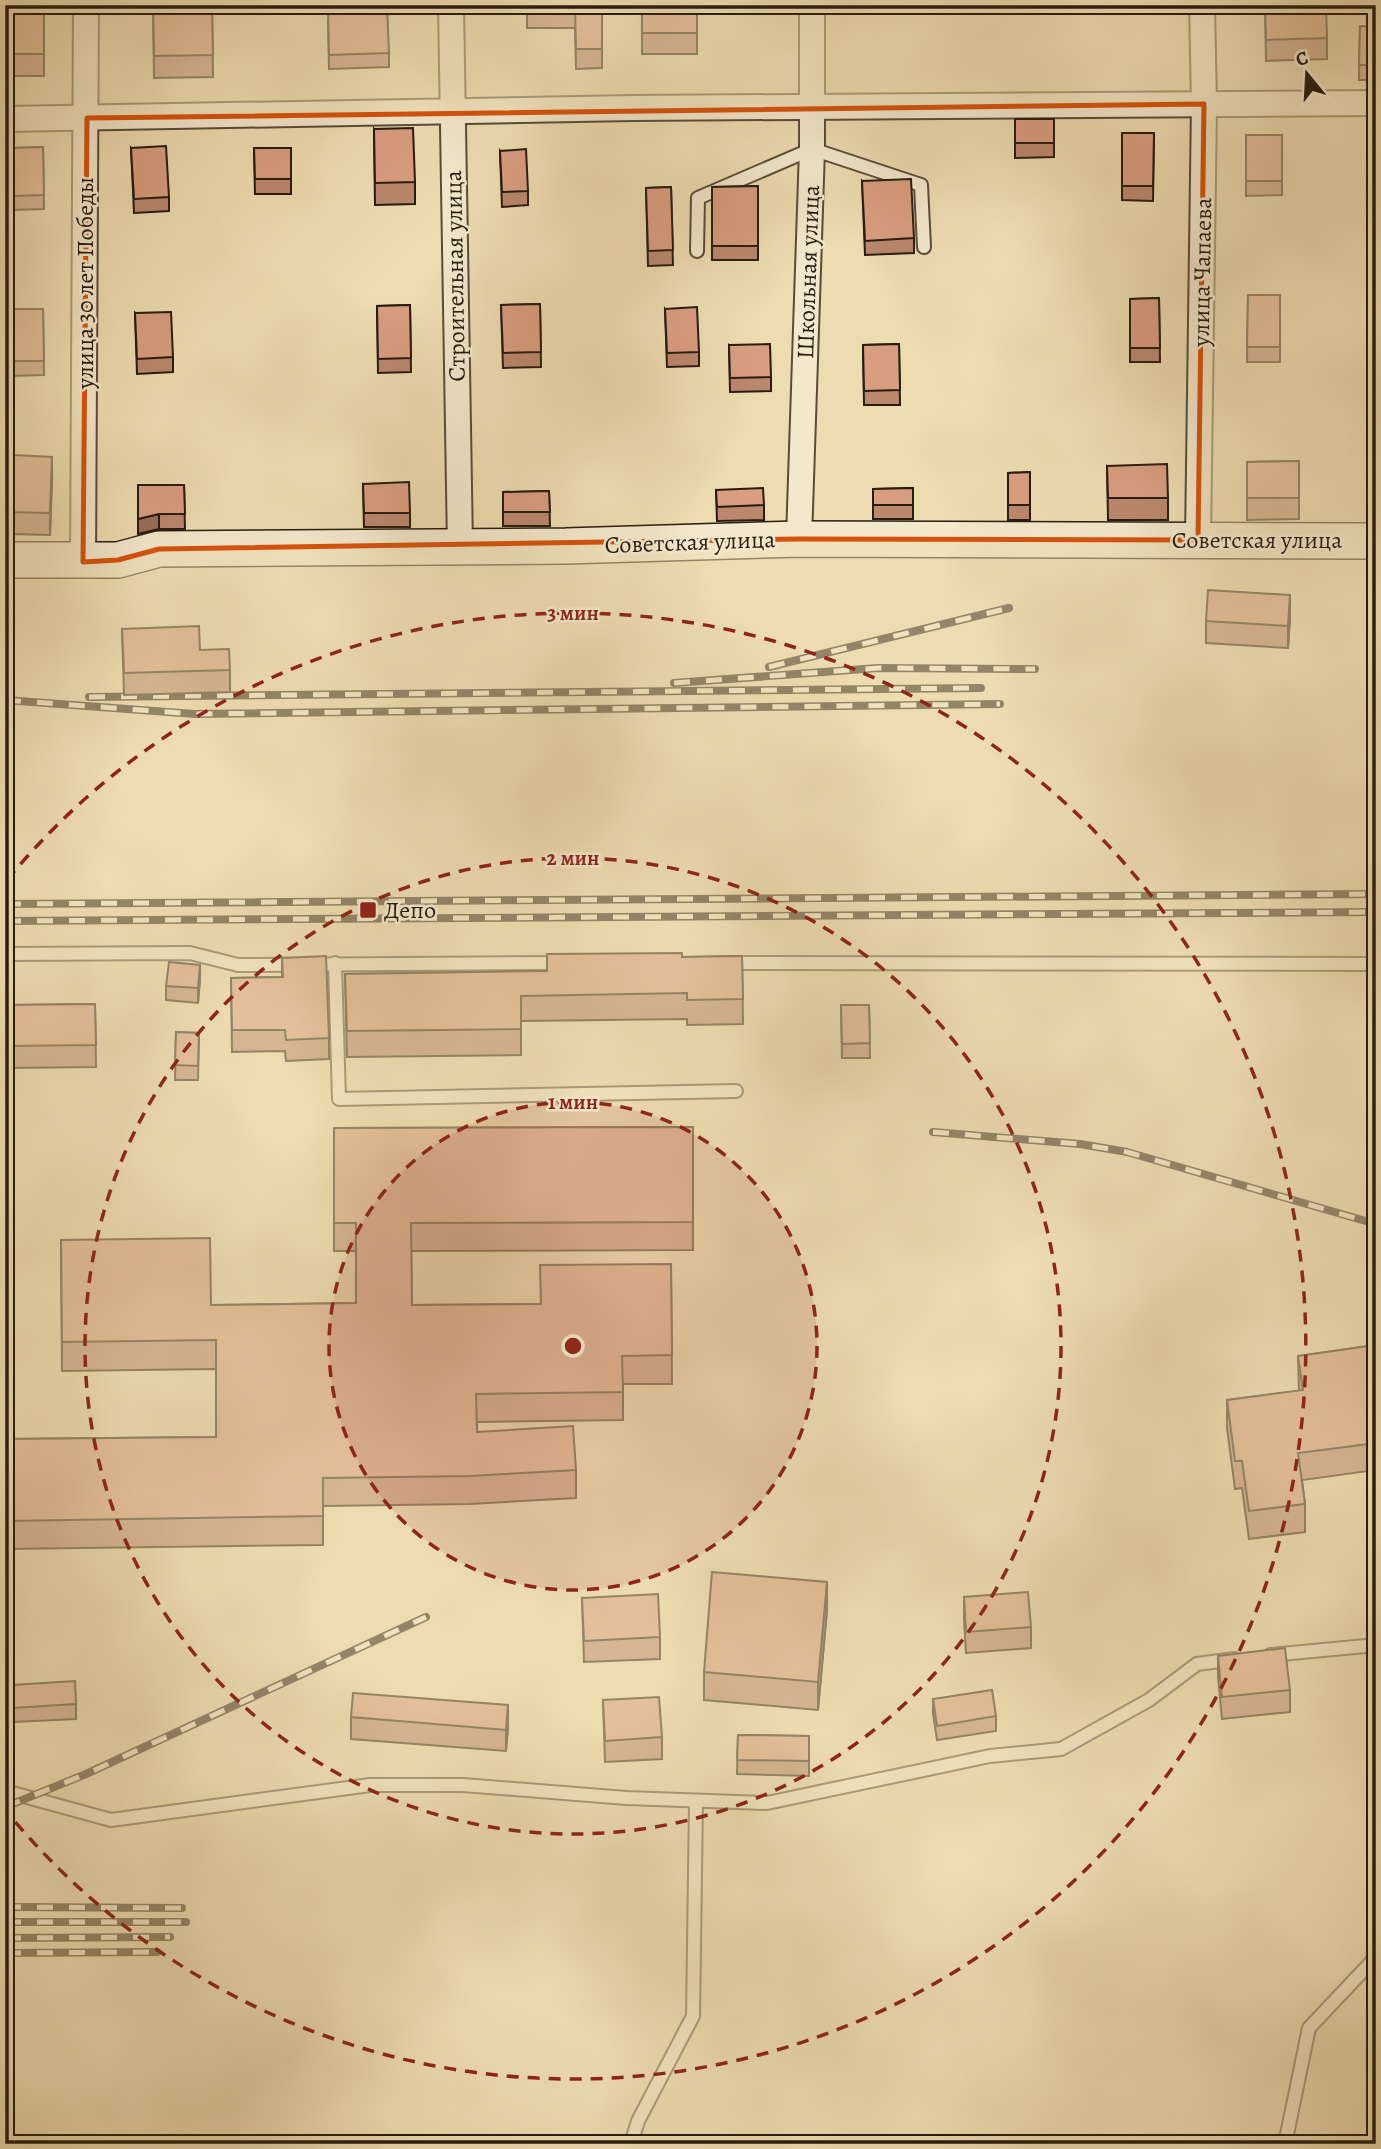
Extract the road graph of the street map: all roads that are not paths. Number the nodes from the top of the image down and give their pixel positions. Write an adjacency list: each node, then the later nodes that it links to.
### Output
1 (86, 5): 11 (street, улица 30 лет Победы)
2 (439, 5): 6 (lane)
3 (451, 5): 10 (street, Строительная улица)
4 (811, 5): 9 (street, Школьная улица)
5 (1202, 5): 8 (street, улица Чапаева)
6 (357, 9)
7 (1376, 103): 8 (street)
8 (1204, 104): 9 (street); 17 (street, улица Чапаева)
9 (812, 107): 10 (street); 13 (street, Школьная улица)
10 (451, 111): 11 (street); 19 (street, Строительная улица)
11 (87, 118): 12 (street); 21 (street, улица 30 лет Победы)
12 (5, 119)
13 (812, 149): 14 (lane); 15 (lane); 16 (street, Школьная улица)
14 (924, 247)
15 (697, 251)
16 (799, 539): 17 (street, Советская улица); 19 (street, Советская улица)
17 (1198, 540): 18 (street, Советская улица)
18 (1376, 541)
19 (460, 547): 21 (street, Советская улица)
20 (5, 560): 21 (street, Советская улица)
21 (83, 562)
22 (5, 954): 23 (lane)
23 (335, 963): 24 (lane); 27 (lane)
24 (571, 963)
25 (710, 964): 26 (lane)
26 (1376, 964)
27 (736, 1091)
28 (1376, 1645): 30 (lane)
29 (5, 1791): 30 (lane)
30 (696, 1801): 32 (lane)
31 (1376, 1957): 33 (lane)
32 (631, 2144)
33 (1285, 2144)

